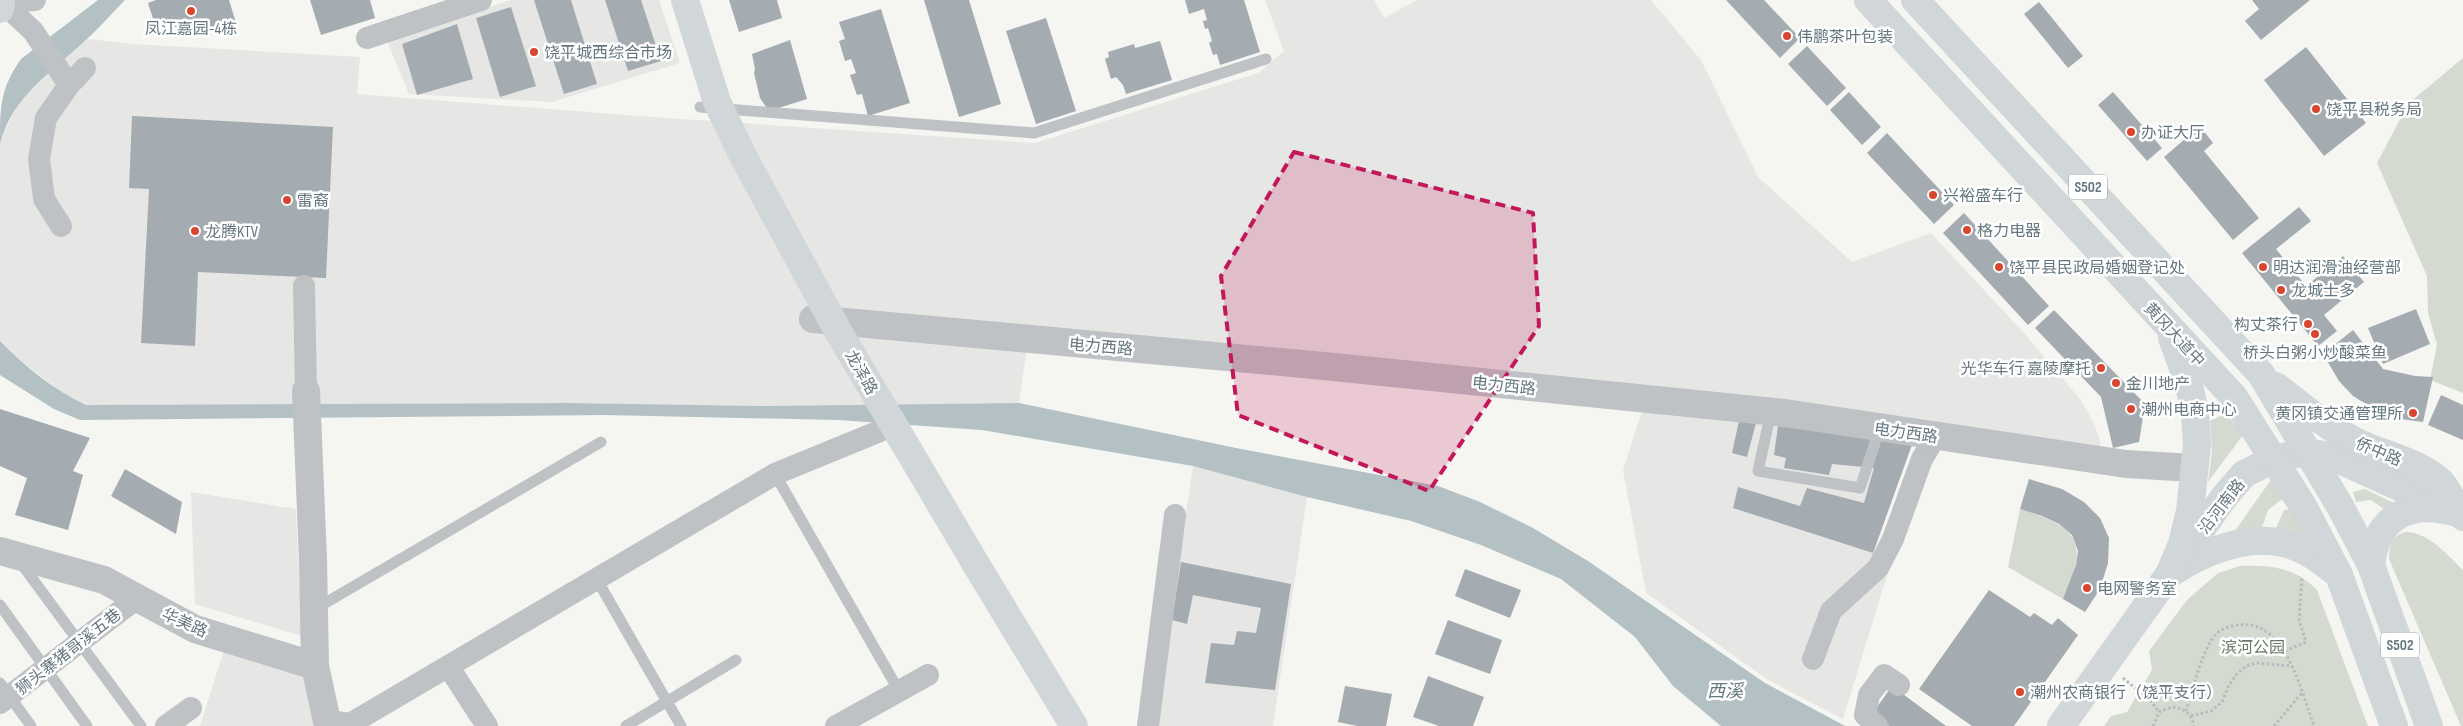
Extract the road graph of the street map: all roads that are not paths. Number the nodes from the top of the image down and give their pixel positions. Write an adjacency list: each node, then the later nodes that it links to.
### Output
1 (35, 0): 7 (street)
2 (481, 0): 8 (street)
3 (666, 0): 12 (main road, 龙泽路)
4 (685, 0): 12 (main road, 龙泽路)
5 (1868, 0): 16 (main road, 黄冈大道中 / S502)
6 (1915, 0): 17 (main road, S502)
7 (1, 4): 11 (street)
8 (366, 38)
9 (1266, 58): 12 (lane)
10 (85, 68): 11 (street)
11 (69, 85): 13 (street)
12 (710, 108): 15 (main road, 龙泽路)
13 (62, 226)
14 (304, 286): 18 (street)
15 (822, 319): 19 (street, 电力西路); 21 (main road, 龙泽路); 59 (main road, 龙泽路)
16 (2164, 321): 25 (main road, 黄冈大道中 / S502); 26 (main road)
17 (2262, 374): 24 (main road, S502); 29 (main road, 侨中路)
18 (306, 391): 37 (street)
19 (1771, 412): 20 (street, 电力西路); 20 (lane)
20 (1880, 428): 22 (street, 电力西路)
21 (880, 431): 27 (street); 58 (main road, 龙泽路)
22 (1936, 436): 26 (street, 电力西路); 39 (street)
23 (601, 442): 37 (lane)
24 (2308, 452): 25 (main road, 沿河南路); 29 (main road, 沿河南路); 31 (main road, S502)
25 (2274, 459): 32 (main road, 沿河南路); 33 (main road, 黄冈大道中 / S502)
26 (2193, 468): 32 (main road)
27 (774, 474): 34 (street); 46 (lane)
28 (1175, 515): 60 (street)
29 (2461, 516): 31 (main road)
30 (4, 552): 35 (street, 华美路); 38 (lane)
31 (2371, 565): 64 (main road, S502)
32 (2169, 575): 33 (main road); 62 (main road, 沿河南路)
33 (2340, 575): 63 (main road, 黄冈大道中 / S502)
34 (596, 578): 42 (street); 56 (lane)
35 (136, 599): 38 (street, 狮头寨猪哥溪五巷); 41 (street, 华美路)
36 (0, 605): 43 (lane)
37 (315, 609): 41 (street)
38 (79, 642): 43 (street, 狮头寨猪哥溪五巷); 52 (lane)
39 (1813, 659)
40 (736, 660): 55 (lane)
41 (315, 666): 49 (street)
42 (448, 666): 49 (street); 54 (street)
43 (46, 668): 47 (street, 狮头寨猪哥溪五巷); 51 (lane)
44 (928, 675): 46 (street)
45 (1899, 685): 61 (street)
46 (899, 691): 57 (street)
47 (3, 694): 50 (lane)
48 (191, 708): 53 (street)
49 (327, 723)
50 (31, 726)
51 (87, 726)
52 (141, 726)
53 (166, 726)
54 (486, 726)
55 (626, 726)
56 (681, 726)
57 (836, 726)
58 (1054, 726)
59 (1074, 726)
60 (1148, 726)
61 (1878, 726)
62 (2061, 726)
63 (2394, 726)
64 (2429, 726)

